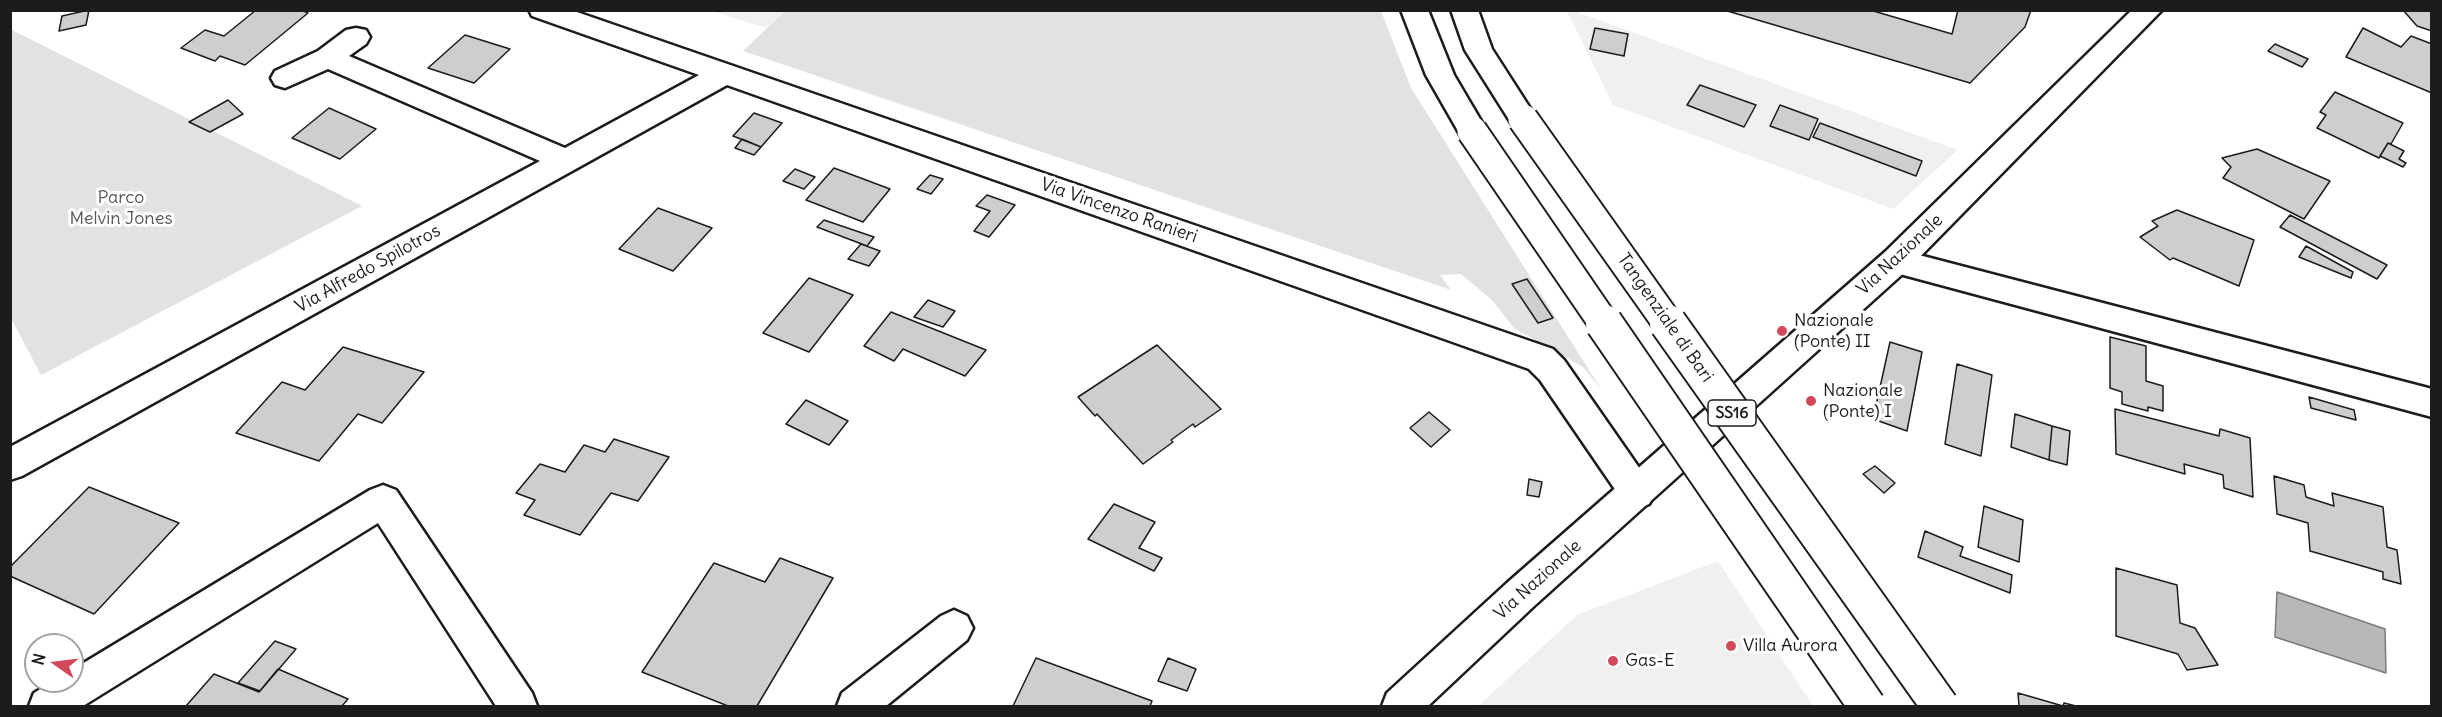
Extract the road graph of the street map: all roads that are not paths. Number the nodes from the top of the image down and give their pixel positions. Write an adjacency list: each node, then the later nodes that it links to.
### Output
1 (542, 10): 7 (main road, Via Vincenzo Ranieri)
2 (1414, 10): 19 (main road, bridge)
3 (1464, 10): 20 (main road, Tangenziale di Bari / SS16, bridge)
4 (2149, 10): 10 (main road, Via Nazionale)
5 (356, 37): 6 (main road)
6 (328, 58): 8 (main road); 9 (main road)
7 (726, 74): 9 (main road, Via Alfredo Spilotros); 13 (main road, Via Vincenzo Ranieri)
8 (285, 78)
9 (568, 161): 12 (main road, Via Alfredo Spilotros)
10 (1896, 261): 11 (main road); 13 (main road, Via Nazionale)
11 (2432, 403)
12 (10, 465)
13 (1637, 493): 18 (main road, Via Nazionale)
14 (954, 628): 17 (main road)
15 (48, 706): 16 (main road)
16 (518, 706)
17 (856, 706)
18 (1401, 706)
19 (1867, 706)
20 (1940, 706)

